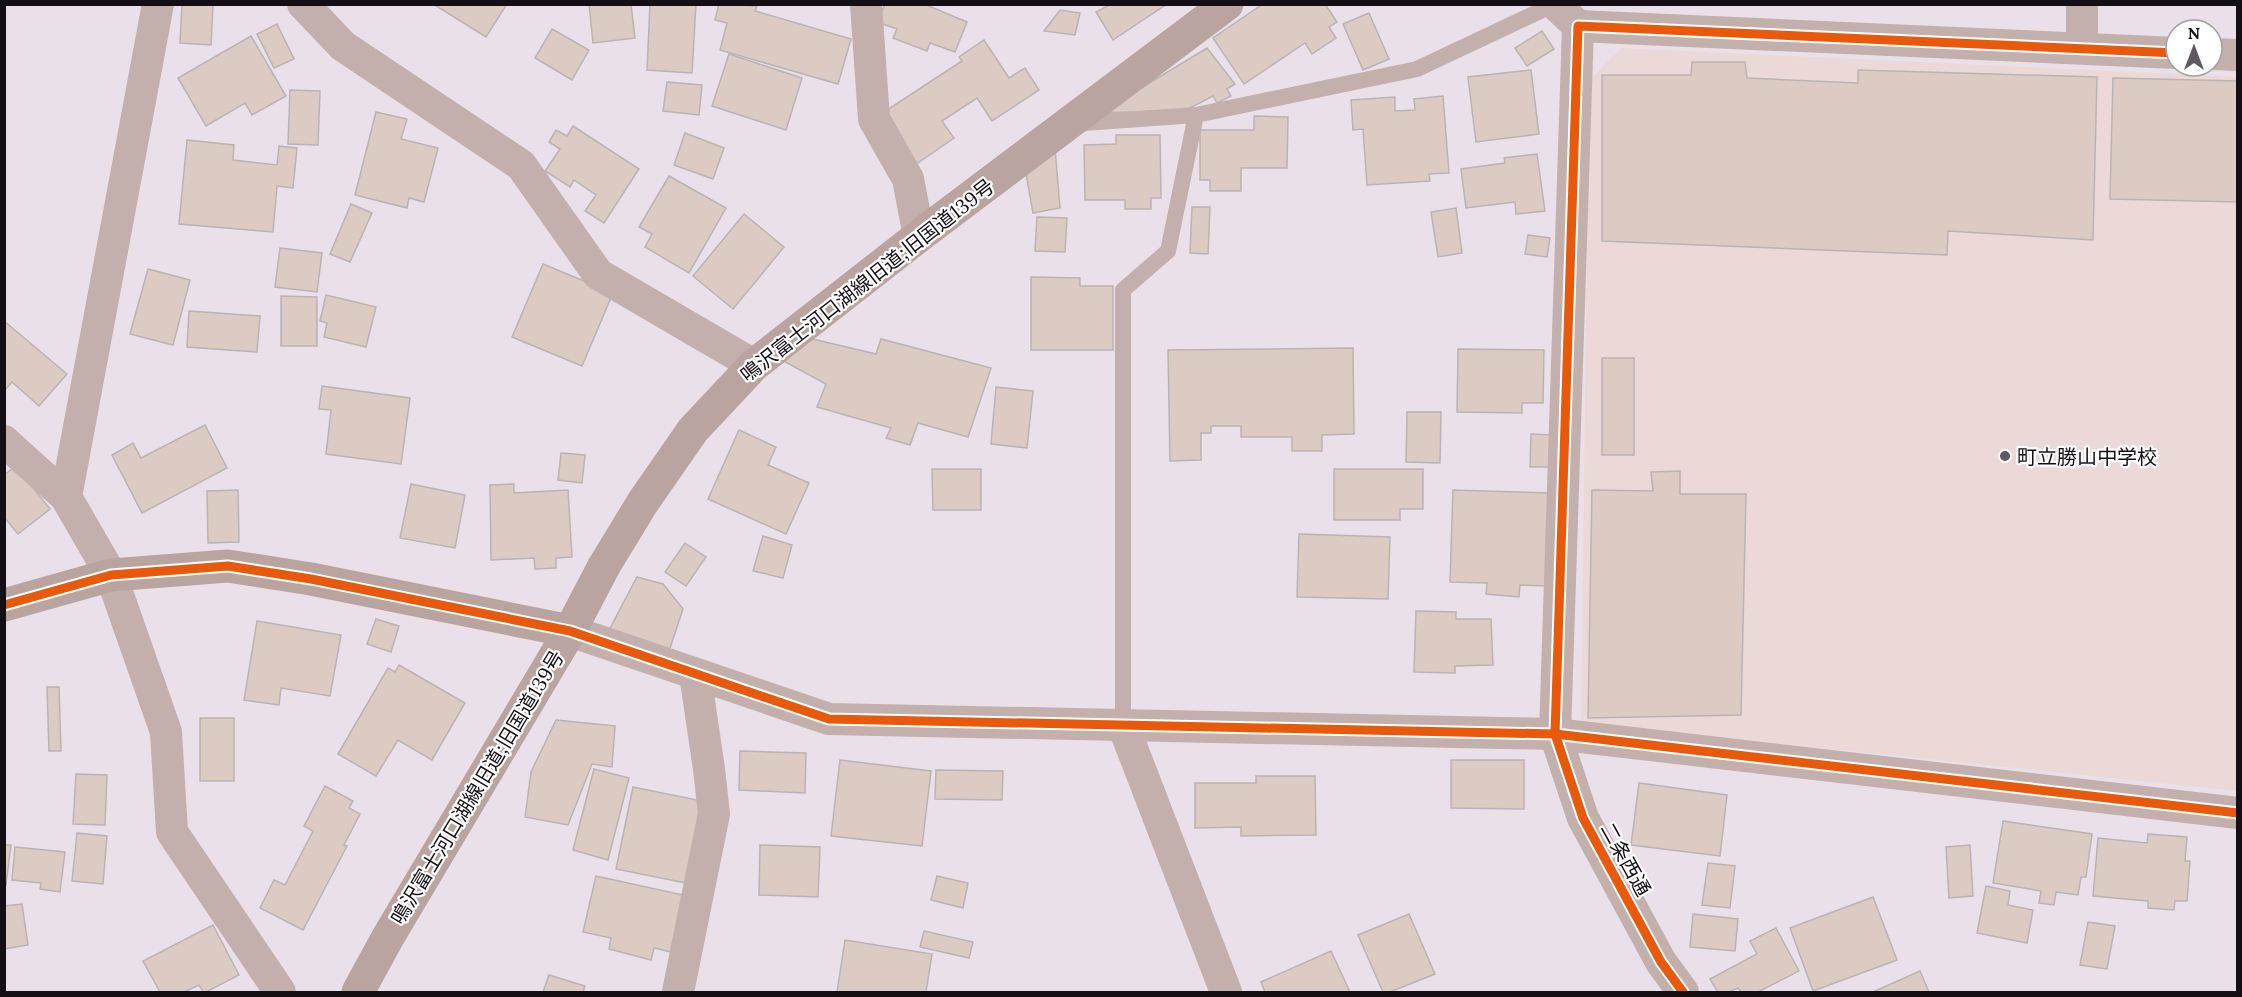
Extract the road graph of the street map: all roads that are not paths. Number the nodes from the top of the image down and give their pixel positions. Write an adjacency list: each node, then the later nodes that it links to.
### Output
1 (158, 4): 15 (street)
2 (303, 4): 13 (street)
3 (866, 4): 12 (street)
4 (1227, 4): 11 (street, 鳴沢富士河口湖線旧道;旧国道139号)
5 (1555, 4): 7 (street); 10 (lane)
6 (2082, 4): 8 (street)
7 (1578, 26): 8 (street); 21 (street)
8 (2082, 48): 9 (street)
9 (2164, 51)
10 (1196, 116): 11 (lane); 20 (lane)
11 (1077, 118): 12 (street, 鳴沢富士河口湖線旧道;旧国道139号)
12 (919, 236): 13 (street, 鳴沢富士河口湖線旧道;旧国道139号)
13 (754, 365): 18 (street, 鳴沢富士河口湖線旧道;旧国道139号)
14 (4, 441): 15 (street)
15 (66, 497): 16 (street)
16 (111, 575): 17 (street); 18 (street); 24 (street)
17 (4, 605)
18 (570, 631): 19 (street); 25 (street, 鳴沢富士河口湖線旧道;旧国道139号)
19 (695, 674): 20 (street); 26 (street)
20 (1123, 725): 21 (street); 23 (street)
21 (1555, 734): 22 (street); 29 (street, 二条西通)
22 (2238, 813)
23 (1214, 962): 27 (street); 28 (street)
24 (280, 993)
25 (358, 993)
26 (678, 993)
27 (1203, 993)
28 (1226, 993)
29 (1683, 993)

